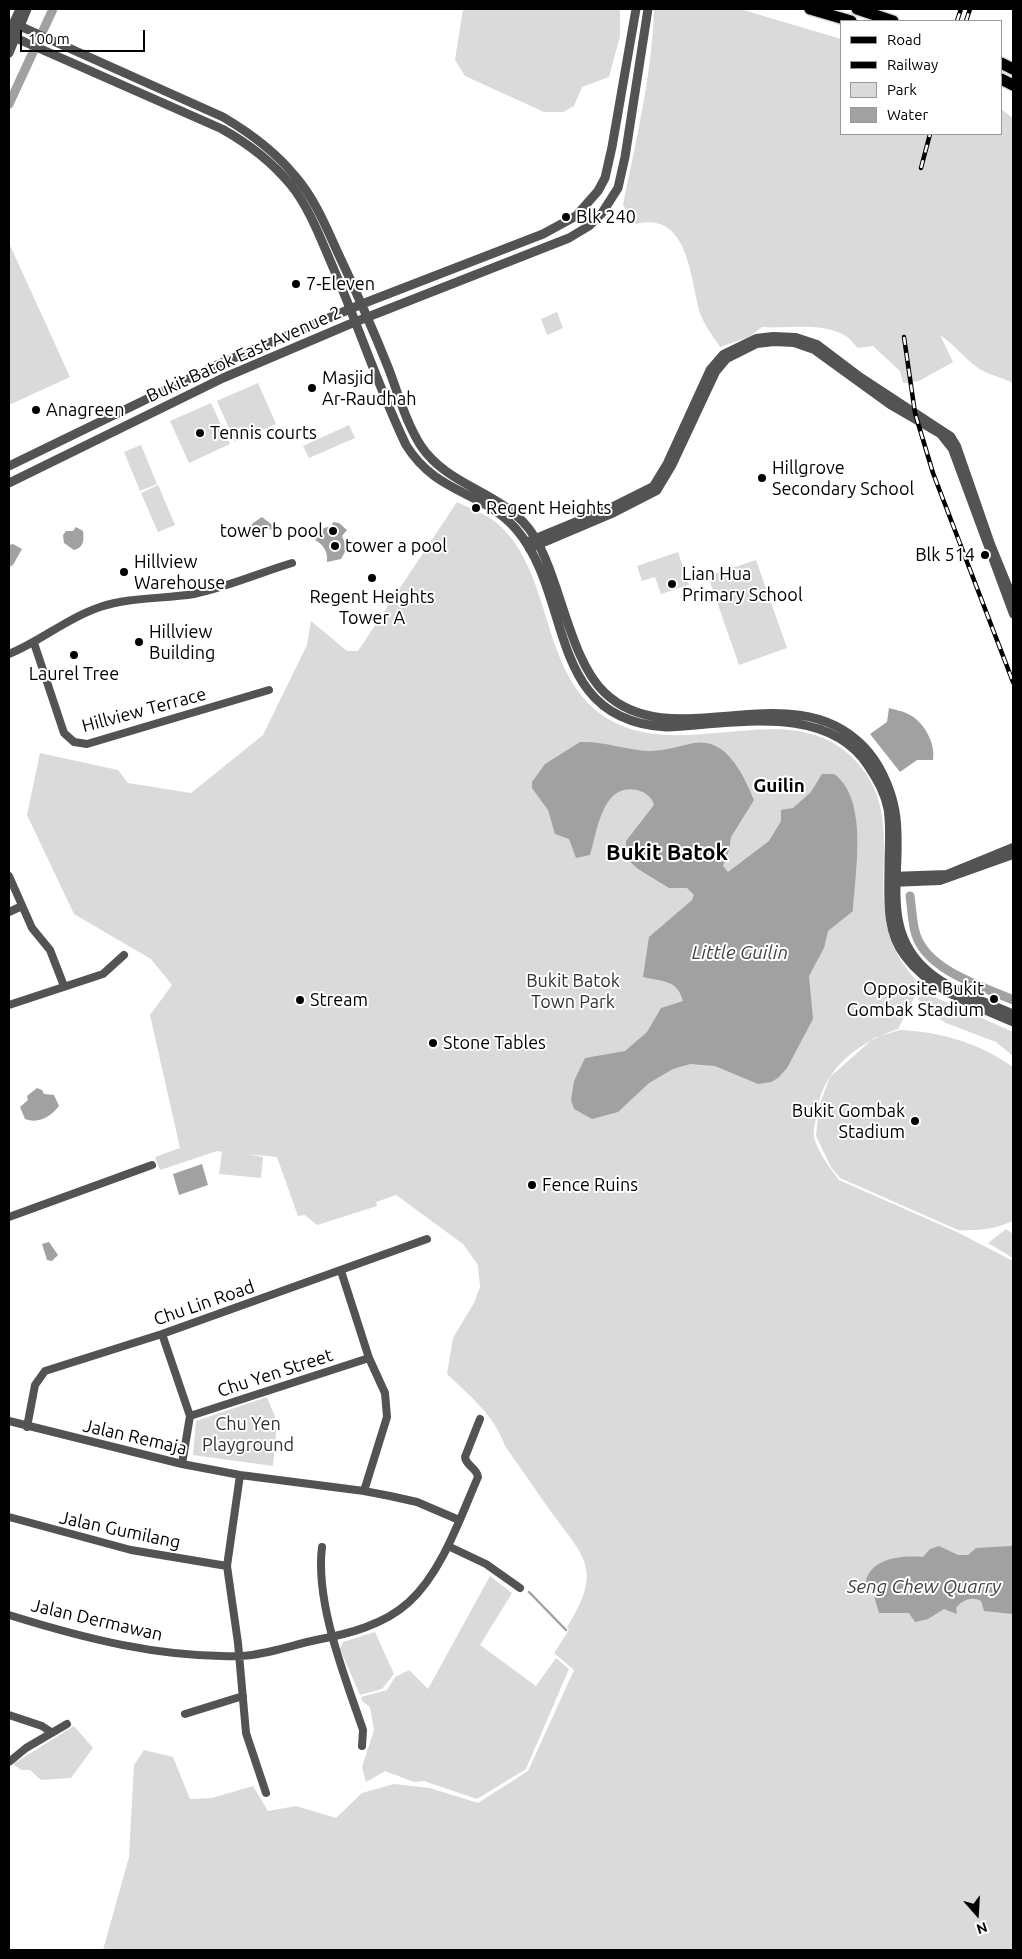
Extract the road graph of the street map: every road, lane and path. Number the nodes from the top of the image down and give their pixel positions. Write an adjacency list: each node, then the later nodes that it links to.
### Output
1 (20, 9): 9 (street)
2 (27, 9): 9 (street)
3 (636, 9): 12 (street, Bukit Batok East Avenue 2)
4 (648, 9): 14 (street, Bukit Batok East Avenue 2)
5 (810, 9): 7 (main road)
6 (857, 9): 8 (main road)
7 (848, 20)
8 (890, 20)
9 (16, 25): 10 (street); 12 (street)
10 (11, 35): 11 (street); 13 (street)
11 (9, 53)
12 (362, 304): 13 (street, Bukit Batok East Avenue 2); 14 (street)
13 (351, 309): 15 (street); 16 (street, Bukit Batok East Avenue 2)
14 (368, 317): 15 (street, Bukit Batok East Avenue 2); 18 (street)
15 (356, 322): 17 (street, Bukit Batok East Avenue 2); 19 (street)
16 (9, 466)
17 (9, 483)
18 (537, 542): 19 (street); 21 (street); 22 (street); 29 (street)
19 (528, 546): 29 (street)
20 (292, 563): 23 (street)
21 (1013, 598)
22 (1013, 614)
23 (34, 642): 24 (street); 25 (street, Hillview Terrace)
24 (9, 654)
25 (269, 690)
26 (1013, 847): 29 (street)
27 (1013, 855): 29 (street)
28 (9, 876): 30 (street)
29 (892, 880): 35 (street); 36 (street)
30 (22, 906): 31 (street); 33 (street)
31 (9, 912)
32 (124, 955): 33 (street)
33 (64, 986): 34 (street)
34 (9, 1005)
35 (1013, 1014)
36 (1013, 1022)
37 (152, 1165): 38 (street)
38 (9, 1218)
39 (428, 1239): 40 (street, Chu Lin Road)
40 (342, 1271): 41 (street, Chu Lin Road); 42 (street)
41 (162, 1334): 43 (street); 46 (street, Chu Lin Road)
42 (369, 1358): 43 (street, Chu Yen Street); 49 (street)
43 (190, 1416): 47 (street)
44 (480, 1419): 51 (street, Jalan Dermawan)
45 (9, 1421): 46 (street, Jalan Remaja)
46 (27, 1427): 47 (street, Jalan Remaja)
47 (182, 1464): 48 (street, Jalan Remaja)
48 (240, 1475): 49 (street, Jalan Remaja); 54 (street)
49 (364, 1490): 51 (street, Jalan Remaja)
50 (9, 1517): 54 (street, Jalan Gumilang)
51 (459, 1520): 52 (street, Jalan Dermawan)
52 (448, 1546): 55 (street); 57 (street, Jalan Dermawan)
53 (322, 1547): 57 (street)
54 (227, 1566): 58 (street)
55 (520, 1588)
56 (9, 1615): 58 (street, Jalan Dermawan)
57 (332, 1637): 58 (street, Jalan Dermawan); 64 (street)
58 (240, 1656): 59 (street)
59 (243, 1696): 60 (street); 66 (street)
60 (185, 1714)
61 (9, 1715): 63 (street)
62 (67, 1724): 63 (street)
63 (51, 1732): 65 (street)
64 (362, 1746)
65 (9, 1762)
66 (266, 1793)

